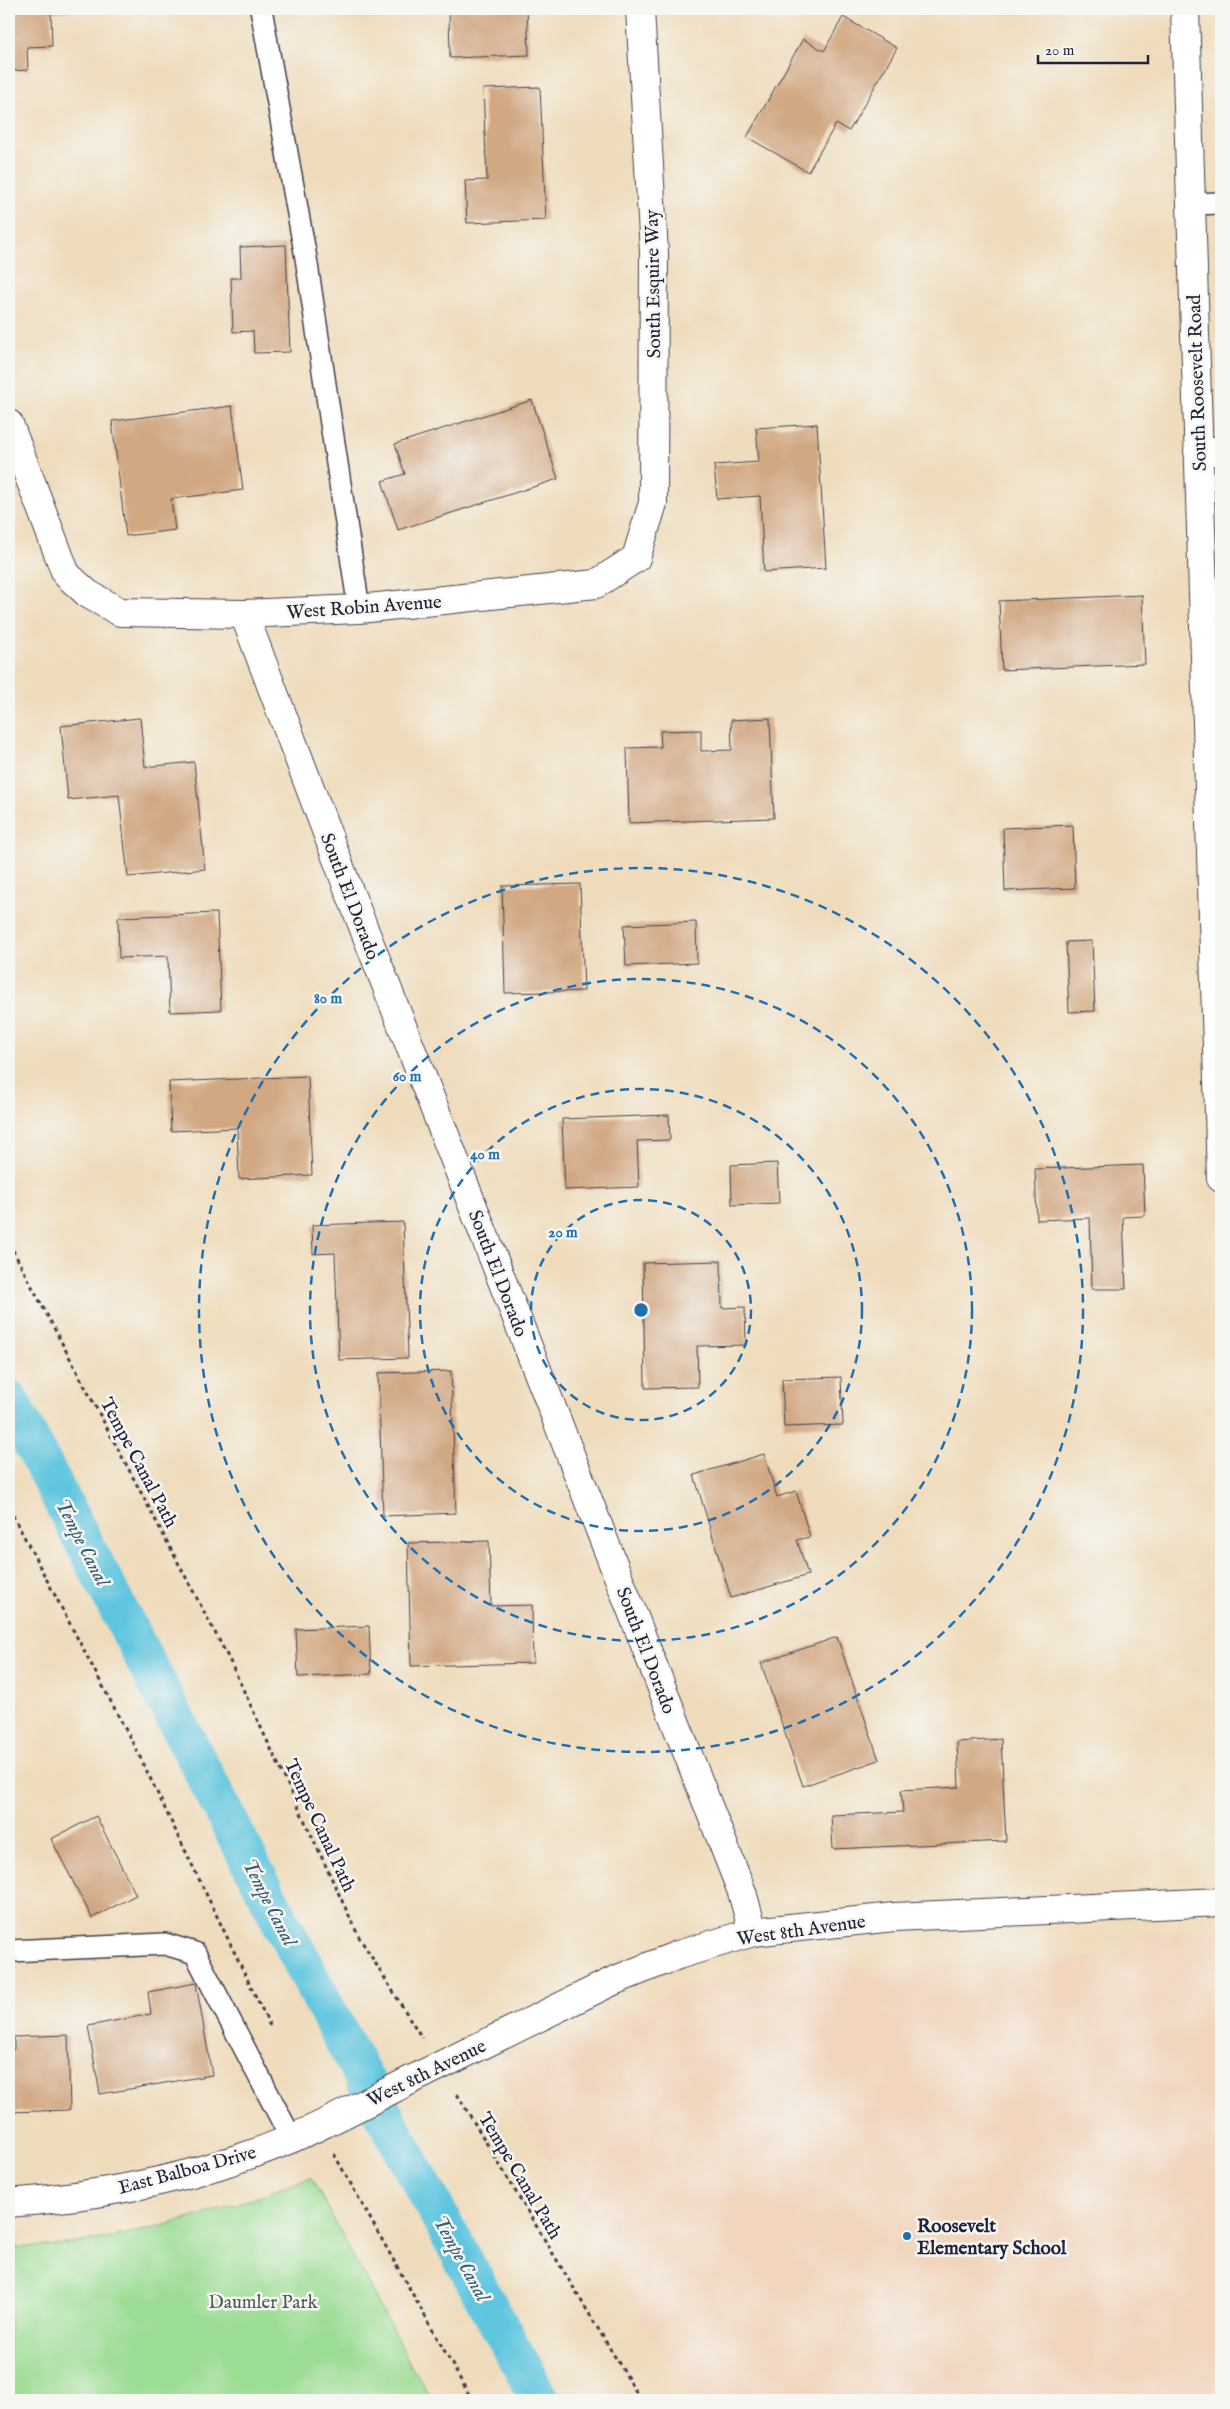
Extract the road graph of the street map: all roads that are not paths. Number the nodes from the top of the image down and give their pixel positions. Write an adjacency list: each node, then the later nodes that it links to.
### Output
1 (261, 9): 9 (lane)
2 (640, 9): 8 (street, South Esquire Way)
3 (1185, 9): 5 (street, South Roosevelt Road)
4 (1221, 203): 5 (lane)
5 (1192, 204): 7 (street, South Roosevelt Road)
6 (9, 424): 10 (street, West Robin Avenue)
7 (1210, 451): 11 (street, South Roosevelt Road)
8 (636, 558): 9 (street, West Robin Avenue)
9 (359, 609): 10 (street, West Robin Avenue)
10 (244, 614): 16 (street, South El Dorado)
11 (1214, 680): 12 (street, South Roosevelt Road)
12 (1217, 931): 13 (street, South Roosevelt Road)
13 (1221, 1162): 14 (street, South Roosevelt Road)
14 (1221, 1178)
15 (1221, 1902): 16 (street, West 8th Avenue)
16 (753, 1932): 18 (street, West 8th Avenue)
17 (9, 1951): 19 (lane)
18 (324, 2122): 19 (street, East Balboa Drive)
19 (291, 2138): 20 (street, East Balboa Drive)
20 (9, 2203)

